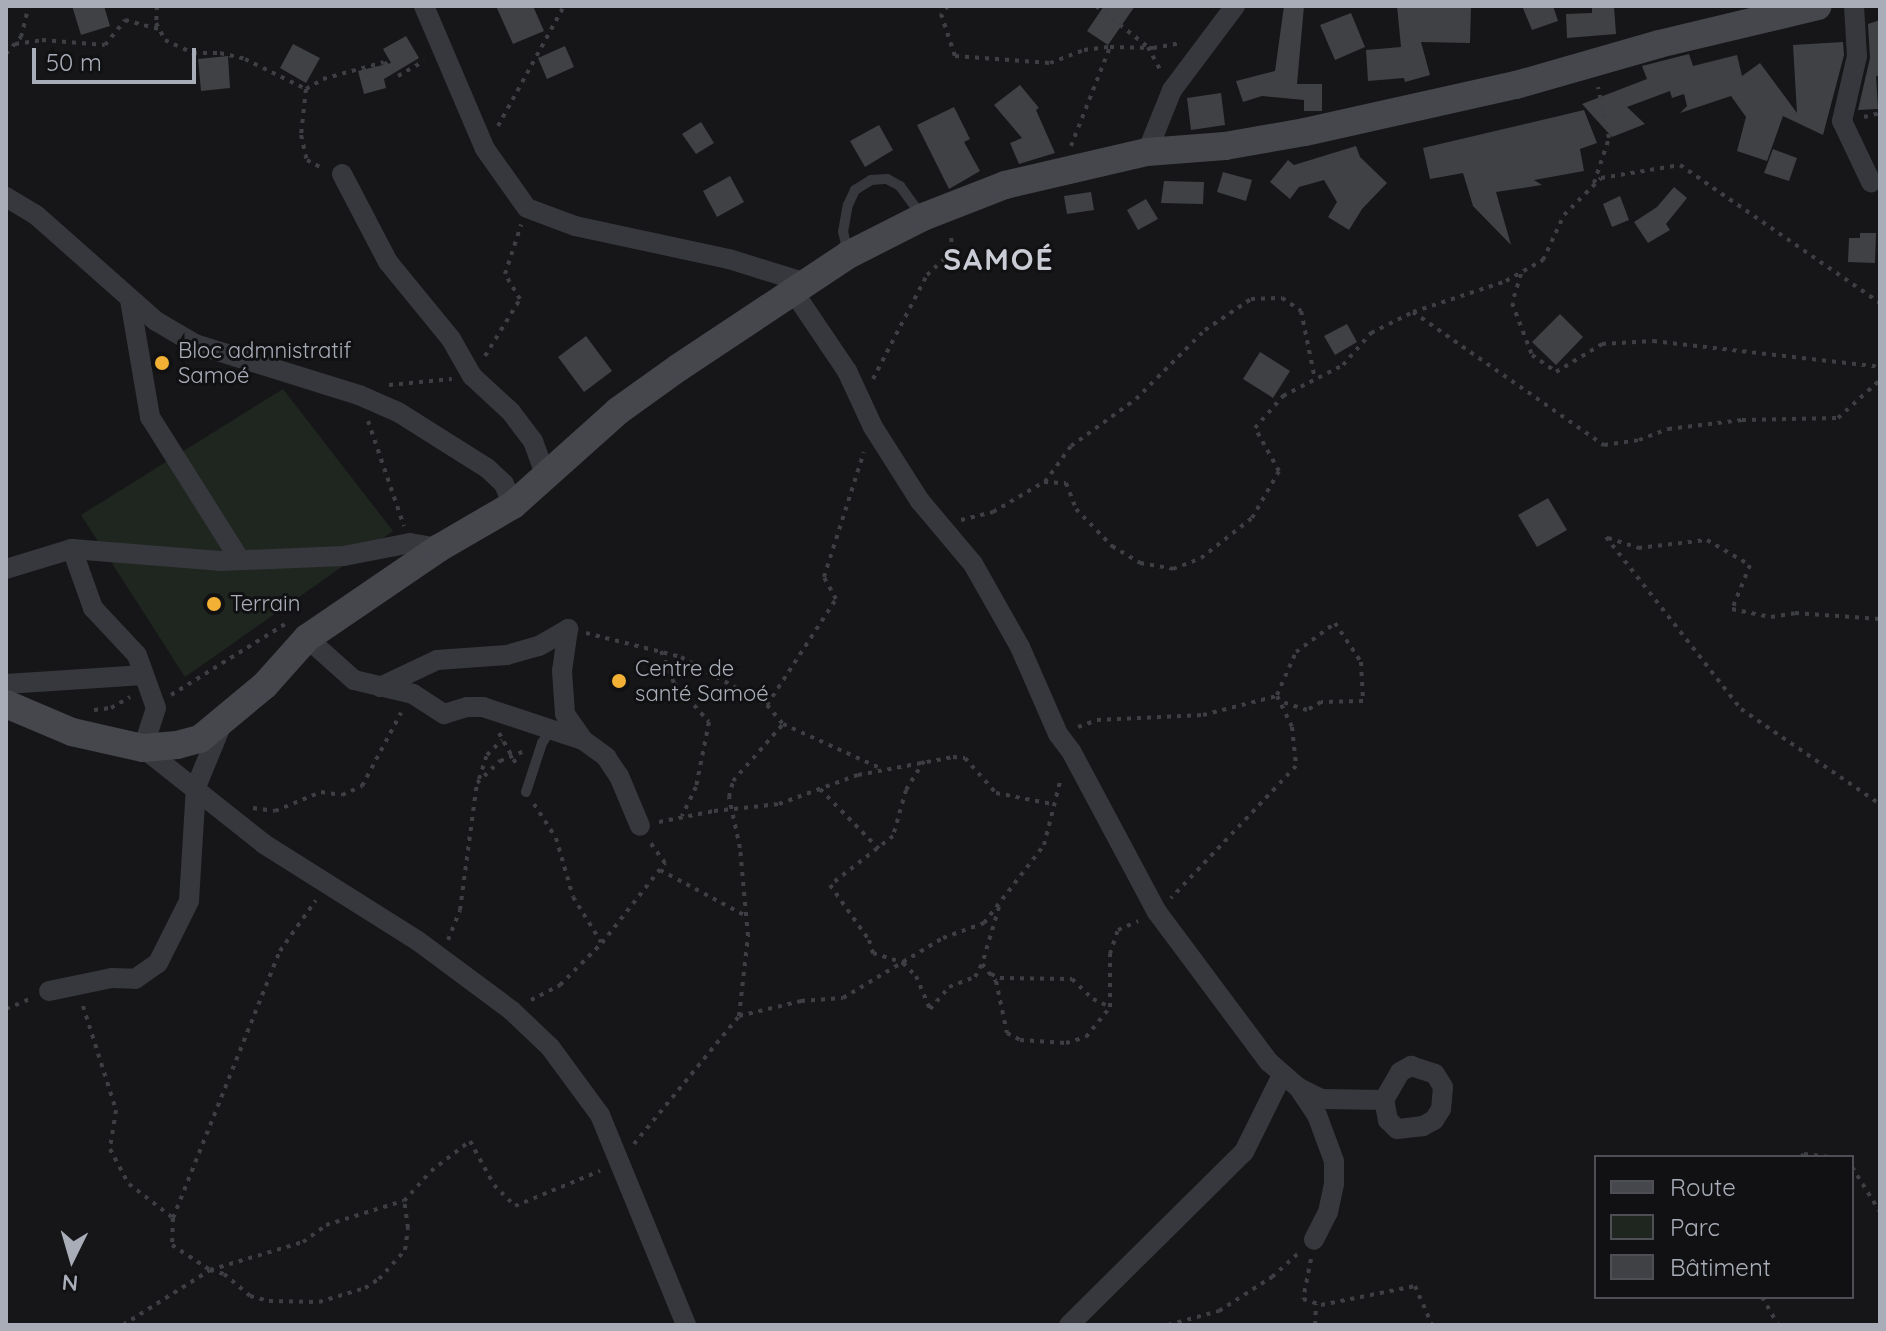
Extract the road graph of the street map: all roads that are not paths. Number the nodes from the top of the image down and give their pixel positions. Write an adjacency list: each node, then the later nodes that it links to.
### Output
1 (424, 6): 11 (street)
2 (1235, 6): 5 (street)
3 (1818, 6): 5 (main road)
4 (1854, 6): 7 (street)
5 (1147, 152): 9 (main road)
6 (342, 174): 13 (street)
7 (1871, 182)
8 (6, 197): 12 (street)
9 (923, 217): 10 (main road); 10 (lane)
10 (848, 255): 11 (main road)
11 (798, 286): 13 (main road); 32 (street)
12 (130, 300): 14 (street); 17 (street)
13 (545, 474): 14 (main road)
14 (513, 505): 15 (main road)
15 (439, 548): 17 (street); 19 (main road)
16 (72, 549): 17 (street); 18 (street); 20 (street)
17 (240, 560)
18 (6, 569)
19 (301, 628): 22 (street); 24 (main road)
20 (146, 681): 21 (street); 27 (street)
21 (6, 684)
22 (380, 687): 25 (street); 26 (street)
23 (6, 704): 27 (main road)
24 (223, 722): 27 (main road); 28 (street)
25 (546, 737): 26 (street); 29 (lane)
26 (583, 740): 30 (street)
27 (143, 748): 28 (street)
28 (196, 787): 31 (street); 35 (street)
29 (526, 792)
30 (640, 826)
31 (49, 991)
32 (1290, 1081): 33 (street); 34 (street); 36 (street)
33 (1384, 1100)
34 (1314, 1240)
35 (686, 1325)
36 (1069, 1325)

